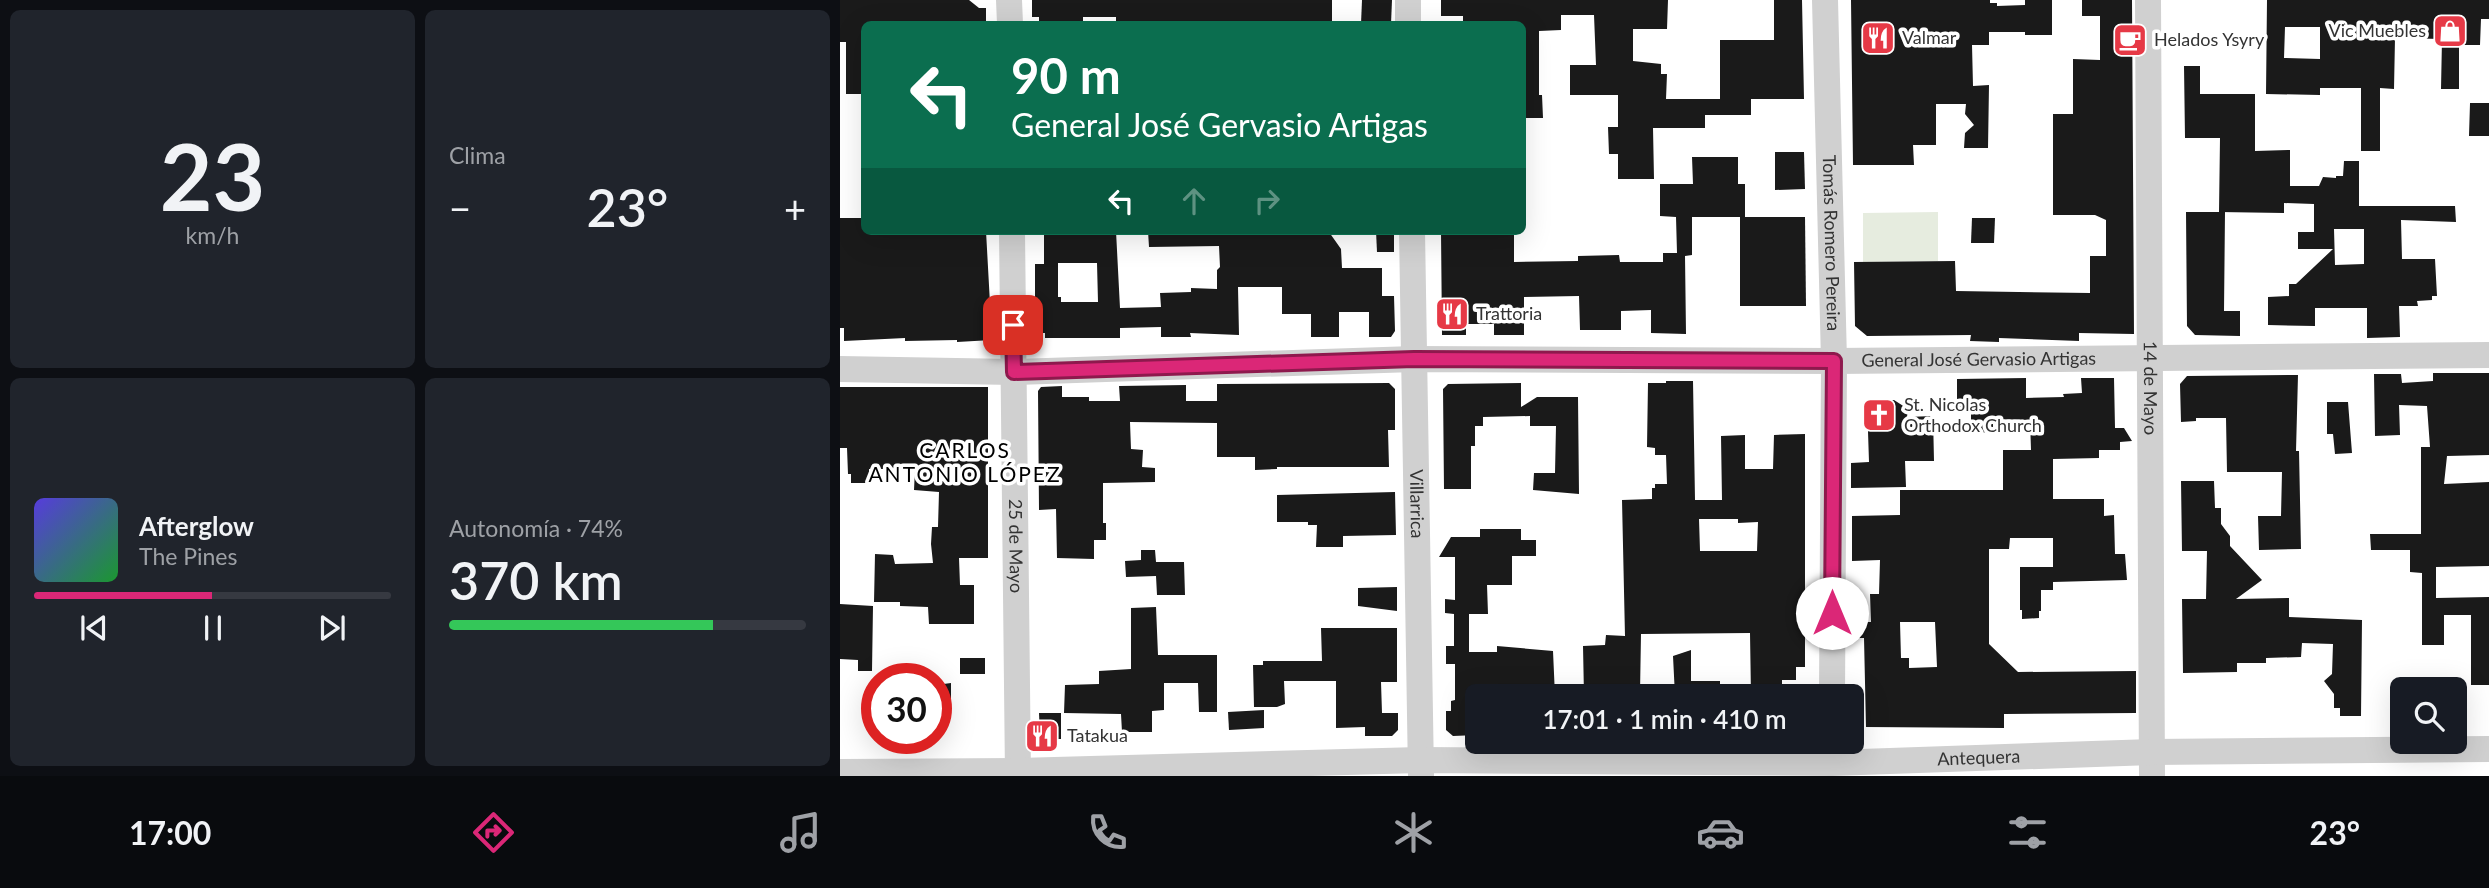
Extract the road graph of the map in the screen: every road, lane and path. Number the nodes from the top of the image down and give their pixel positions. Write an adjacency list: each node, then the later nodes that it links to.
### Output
1 (1009, 0): 5 (street)
2 (1408, 0): 6 (street)
3 (1825, 0): 12 (street, Tomás Romero Pereira)
4 (2148, 0): 10 (street, 14 de Mayo)
5 (1010, 21)
6 (1408, 21)
7 (1012, 235): 14 (street, 25 de Mayo)
8 (1412, 235): 11 (street, Villarrica)
9 (2489, 355): 10 (street, General José Gervasio Artigas)
10 (2150, 358): 12 (street, General José Gervasio Artigas); 18 (street, 14 de Mayo)
11 (1414, 359): 12 (street, General José Gervasio Artigas); 14 (street, General José Gervasio Artigas); 19 (street, Villarrica)
12 (1834, 361): 15 (street, Tomás Romero Pereira)
13 (840, 369): 14 (street, General José Gervasio Artigas)
14 (1014, 372): 21 (street, 25 de Mayo)
15 (1832, 684)
16 (2489, 749): 18 (street, Antequera)
17 (1832, 760): 18 (street, Antequera); 19 (street, Antequera)
18 (2152, 764)
19 (1420, 768): 21 (street, Antequera)
20 (840, 772): 21 (street, Antequera)
21 (1018, 773)

